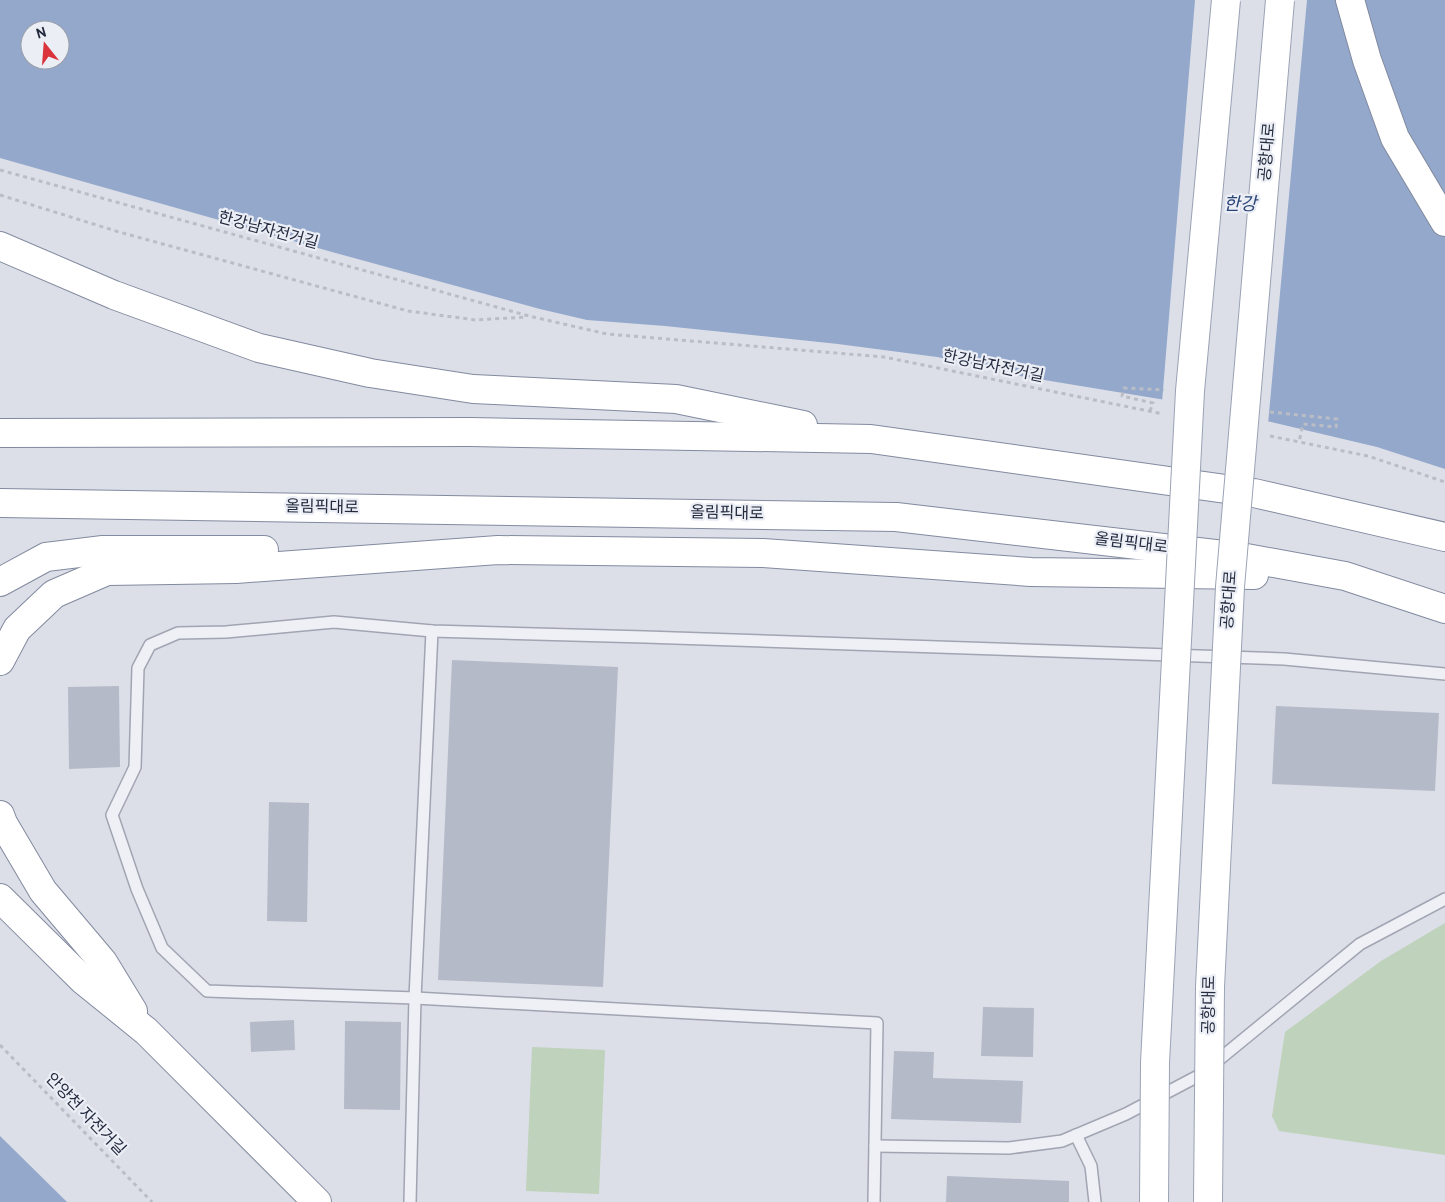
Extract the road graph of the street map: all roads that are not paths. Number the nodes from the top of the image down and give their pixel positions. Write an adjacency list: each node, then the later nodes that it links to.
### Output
1 (1226, 0): 28 (main road, bridge)
2 (1280, 0): 29 (main road, 공항대로, bridge)
3 (1350, 0): 4 (main road)
4 (1445, 222)
5 (0, 246): 7 (main road)
6 (0, 433): 7 (main road)
7 (871, 439): 9 (main road)
8 (0, 503): 11 (main road, 올림픽대로)
9 (1445, 537)
10 (498, 550): 11 (main road); 12 (main road); 15 (main road)
11 (1345, 576): 13 (main road, 올림픽대로)
12 (0, 582)
13 (1445, 609)
14 (432, 631): 16 (lane); 20 (lane); 20 (lane)
15 (0, 661)
16 (1445, 674)
17 (0, 815): 21 (main road)
18 (0, 898): 21 (main road)
19 (1445, 899): 22 (lane)
20 (415, 998): 23 (lane); 25 (lane)
21 (146, 1031): 24 (main road)
22 (1076, 1135): 23 (lane); 27 (lane)
23 (875, 1146): 26 (lane)
24 (317, 1202)
25 (410, 1202)
26 (874, 1202)
27 (1095, 1202)
28 (1154, 1202)
29 (1208, 1202)

